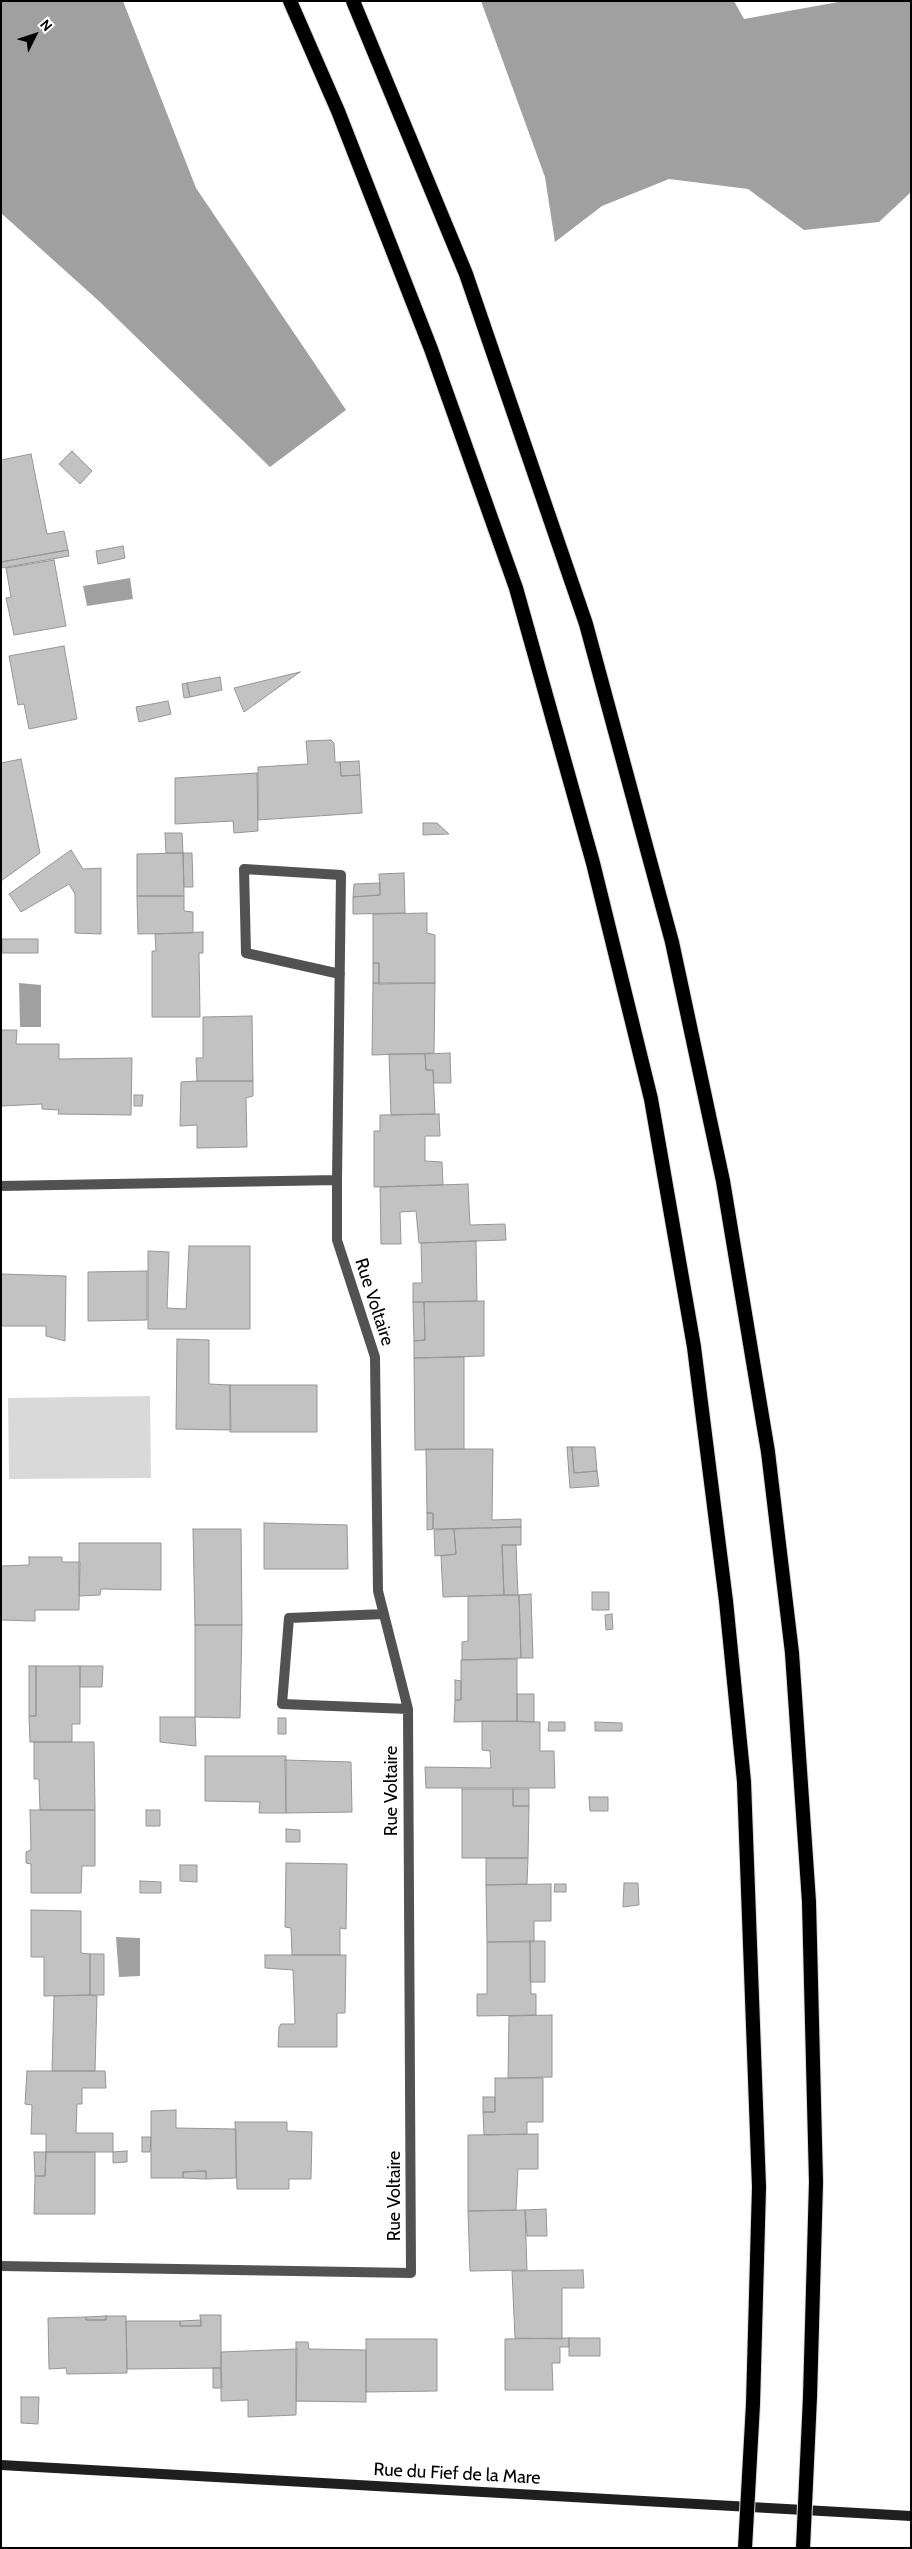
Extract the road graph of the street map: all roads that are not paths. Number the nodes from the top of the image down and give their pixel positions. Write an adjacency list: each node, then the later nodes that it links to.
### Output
1 (290, 1): 11 (highway, bridge)
2 (354, 1): 12 (highway, bridge)
3 (340, 974): 3 (street, Rue Voltaire); 4 (street, Rue Voltaire)
4 (337, 1180): 5 (street); 6 (street, Rue Voltaire)
5 (1, 1186)
6 (384, 1614): 7 (street, Rue Voltaire); 7 (street)
7 (408, 1710): 8 (street, Rue Voltaire)
8 (1, 2266)
9 (1, 2465): 10 (main road, Rue du Fief de la Mare)
10 (911, 2516)
11 (746, 2548)
12 (803, 2548)

